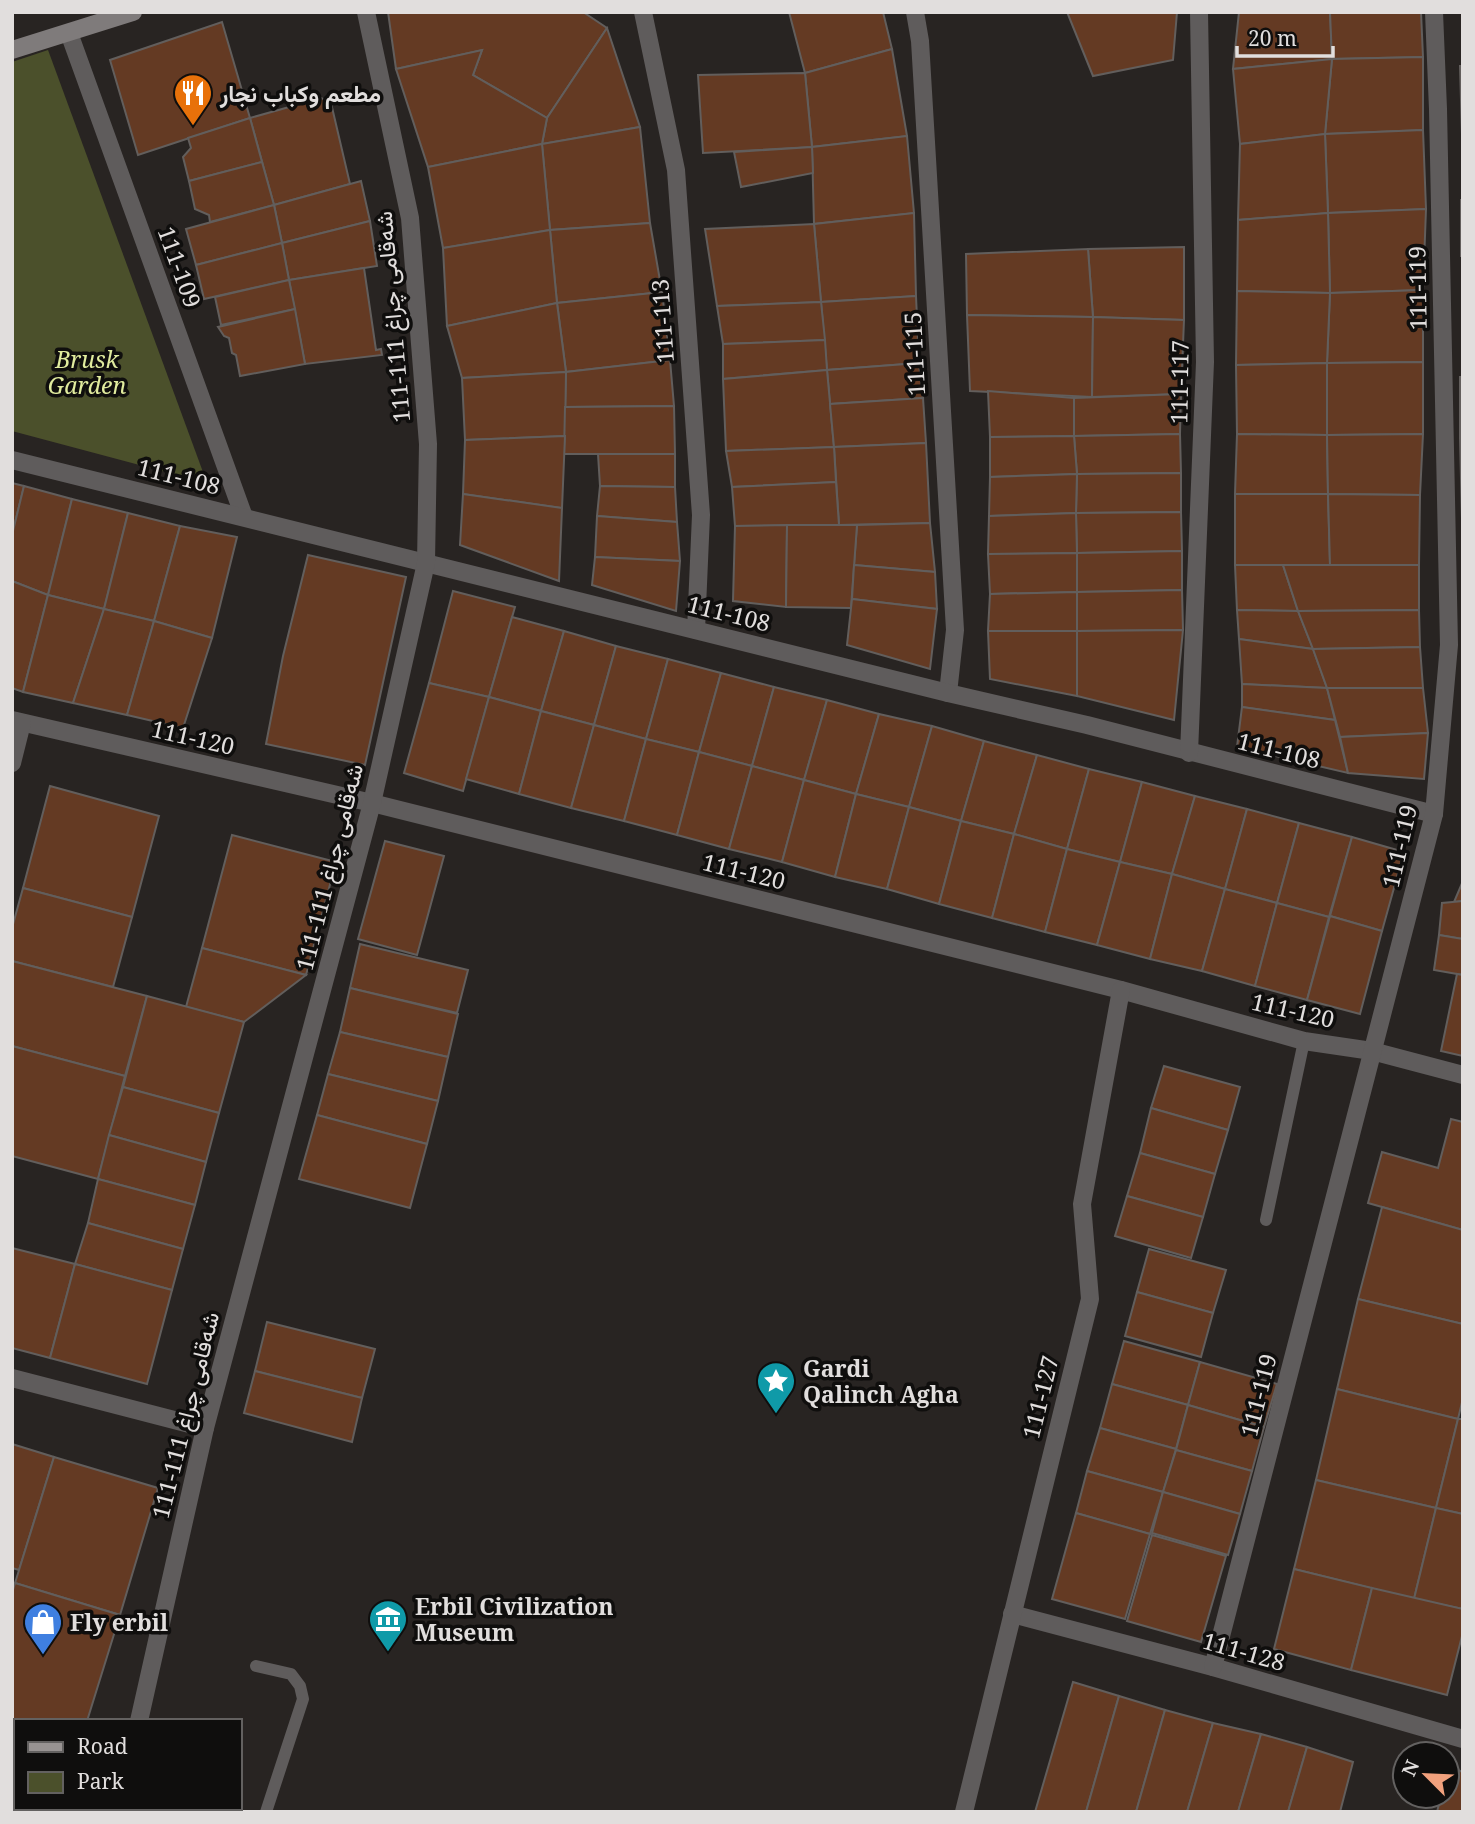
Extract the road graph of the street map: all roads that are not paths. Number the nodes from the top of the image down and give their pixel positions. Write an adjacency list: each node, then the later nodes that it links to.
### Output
1 (366, 12): 11 (street, شەقامی چراغ 111-111)
2 (643, 12): 12 (street, 111-113)
3 (915, 12): 13 (street, 111-115)
4 (1199, 12): 15 (street, 111-117)
5 (1434, 12): 18 (street, 111-119)
6 (128, 13): 7 (main road)
7 (69, 33): 8 (main road); 10 (street, 111-109)
8 (12, 50)
9 (12, 460): 10 (street, 111-108)
10 (244, 517): 11 (street, 111-108)
11 (426, 563): 12 (street, 111-108); 17 (street, شەقامی چراغ 111-111)
12 (696, 630): 13 (street, 111-108)
13 (948, 693): 15 (street, 111-108)
14 (17, 722): 16 (street); 17 (street, 111-120)
15 (1189, 753): 18 (street, 111-108)
16 (12, 763)
17 (372, 803): 19 (street, 111-120); 25 (street, شەقامی چراغ 111-111)
18 (1434, 814): 21 (street, 111-119)
19 (1121, 990): 20 (street, 111-120); 26 (street, 111-127)
20 (1304, 1041): 21 (street, 111-120); 23 (lane)
21 (1372, 1051): 22 (street, 111-120); 28 (street, 111-119)
22 (1463, 1075)
23 (1266, 1220)
24 (12, 1378): 25 (street)
25 (205, 1428): 29 (street, شەقامی چراغ 111-111)
26 (1012, 1614): 28 (street, 111-128); 32 (street, 111-127)
27 (256, 1666): 31 (lane)
28 (1213, 1667): 30 (street, 111-128)
29 (139, 1719)
30 (1463, 1739)
31 (266, 1812)
32 (964, 1812)

